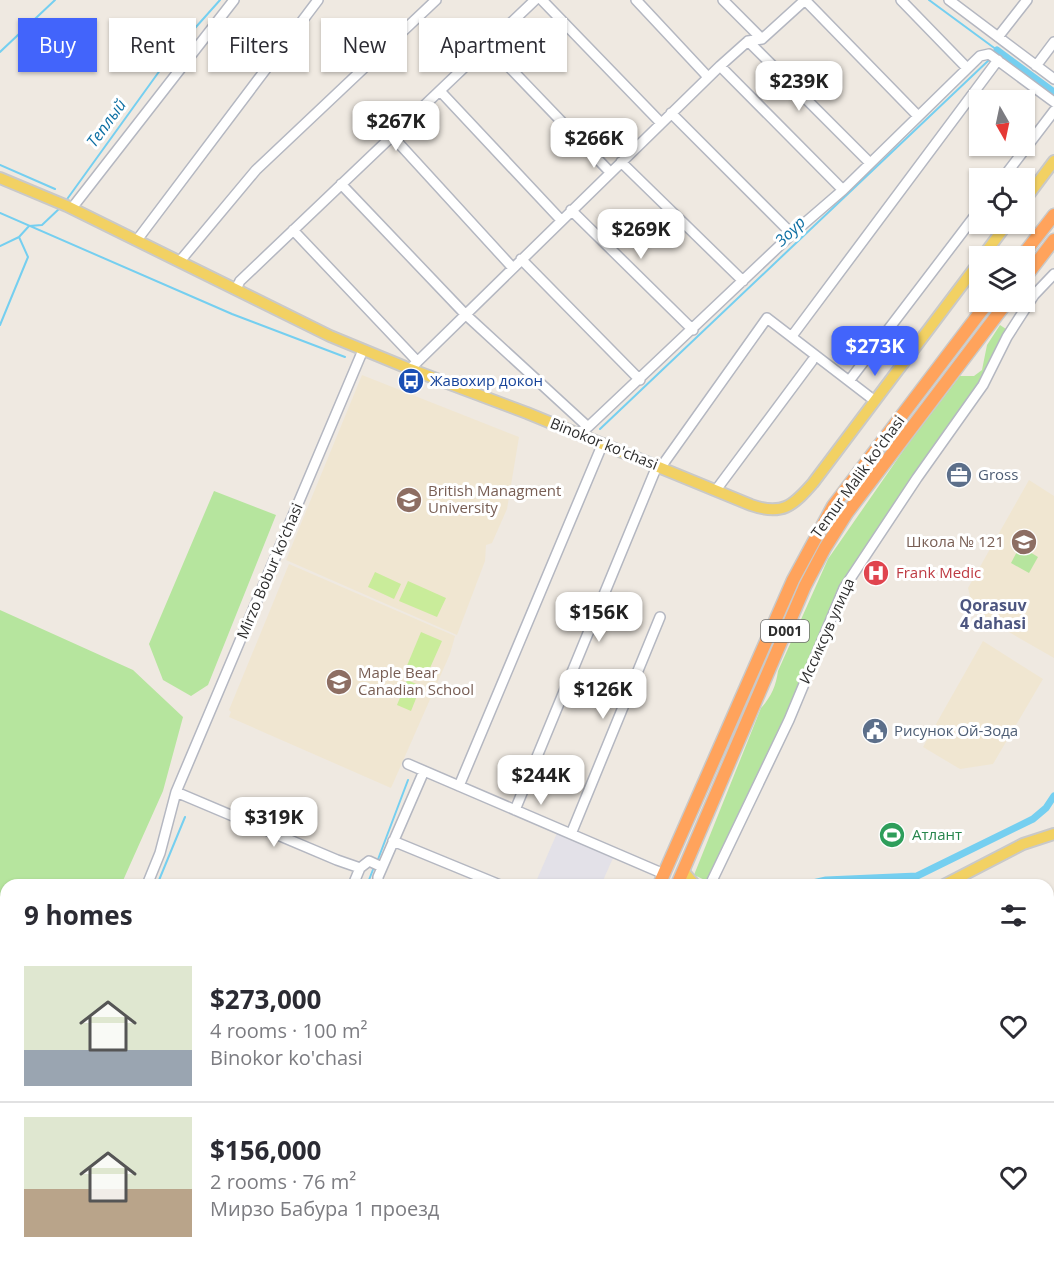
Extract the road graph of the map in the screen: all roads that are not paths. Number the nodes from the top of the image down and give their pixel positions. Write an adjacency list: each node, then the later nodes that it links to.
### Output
1 (234, 0): 42 (street)
2 (318, 0): 49 (street)
3 (436, 0): 53 (street)
4 (535, 0): 13 (street)
5 (542, 0): 31 (street)
6 (636, 0): 24 (street)
7 (723, 0): 15 (street)
8 (805, 0): 15 (street); 30 (street)
9 (901, 0): 21 (street)
10 (949, 0): 12 (street)
11 (1028, 0): 14 (street)
12 (962, 4): 14 (street)
13 (515, 18)
14 (998, 37): 20 (street)
15 (762, 39): 16 (street)
16 (748, 41): 19 (street); 35 (street)
17 (1054, 42): 20 (street)
18 (998, 60): 21 (street); 27 (street); 64 (street)
19 (720, 66): 24 (street); 41 (street)
20 (1036, 66): 25 (street)
21 (967, 68): 30 (street)
22 (459, 72): 26 (street)
23 (514, 72): 37 (street)
24 (708, 77): 29 (street)
25 (1054, 79)
26 (440, 91): 32 (street); 45 (street)
27 (1054, 102)
28 (1054, 111): 36 (street)
29 (671, 113): 31 (street); 48 (street)
30 (918, 116): 35 (street)
31 (661, 123): 34 (street)
32 (393, 137): 39 (street); 55 (street)
33 (1054, 161): 40 (main road)
34 (621, 162): 37 (street); 58 (street)
35 (870, 163): 41 (street)
36 (1011, 168)
37 (610, 172): 43 (street)
38 (0, 178): 42 (main road, Binokor ko'chasi)
39 (341, 184): 47 (street); 62 (street)
40 (1035, 186)
41 (843, 190): 48 (street)
42 (69, 207): 49 (main road, Binokor ko'chasi)
43 (571, 210): 45 (street); 63 (street)
44 (1054, 214): 51 (highway)
45 (561, 220): 52 (street)
46 (969, 223): 69 (street)
47 (293, 230): 59 (street); 67 (street)
48 (792, 234): 58 (street)
49 (137, 240): 53 (main road, Binokor ko'chasi)
50 (1054, 240): 54 (highway)
51 (1030, 246)
52 (521, 259): 55 (street); 68 (street)
53 (180, 261): 59 (main road, Binokor ko'chasi)
54 (1035, 265)
55 (512, 267): 62 (street)
56 (1054, 274): 97 (street, Иссиксув улица)
57 (969, 276): 72 (main road, Binokor ko'chasi)
58 (743, 281): 63 (street)
59 (236, 289): 65 (main road, Binokor ko'chasi)
60 (980, 312): 70 (highway, Temur Malik ko'chasi / D001)
61 (999, 312): 71 (highway, Temur Malik ko'chasi / D001)
62 (465, 314): 67 (street); 73 (street)
63 (693, 330): 68 (street)
64 (792, 336): 69 (street); 76 (street)
65 (363, 350): 67 (main road, Binokor ko'chasi); 82 (street, Mirzo Bobur ko‘chasi)
66 (812, 362): 77 (street)
67 (414, 365): 74 (main road, Binokor ko'chasi)
68 (640, 380): 73 (street)
69 (849, 381): 72 (street)
70 (920, 390): 71 (highway); 94 (highway, Temur Malik ko'chasi / D001)
71 (933, 399): 89 (highway, Temur Malik ko'chasi / D001)
72 (875, 401): 77 (main road, Binokor ko'chasi)
73 (588, 427): 74 (street)
74 (578, 433): 75 (main road, Binokor ko'chasi)
75 (603, 443): 76 (main road, Binokor ko'chasi); 81 (street)
76 (659, 466): 77 (main road, Binokor ko'chasi); 83 (street)
77 (716, 490)
78 (660, 617): 84 (street)
79 (408, 764): 80 (street)
80 (424, 771): 81 (street); 86 (street)
81 (459, 786): 83 (street)
82 (176, 792): 88 (street); 90 (street, Mirzo Bobur ko‘chasi)
83 (515, 810): 84 (street)
84 (571, 834): 94 (street)
85 (1054, 834): 98 (main road)
86 (393, 841): 87 (street); 93 (street)
87 (382, 867): 88 (street); 92 (street)
88 (360, 868): 91 (street)
89 (683, 871): 95 (highway, Temur Malik ko'chasi / D001); 96 (main road)
90 (149, 879)
91 (355, 879)
92 (378, 879)
93 (486, 879)
94 (662, 879)
95 (680, 879)
96 (690, 879)
97 (713, 879)
98 (956, 879)

